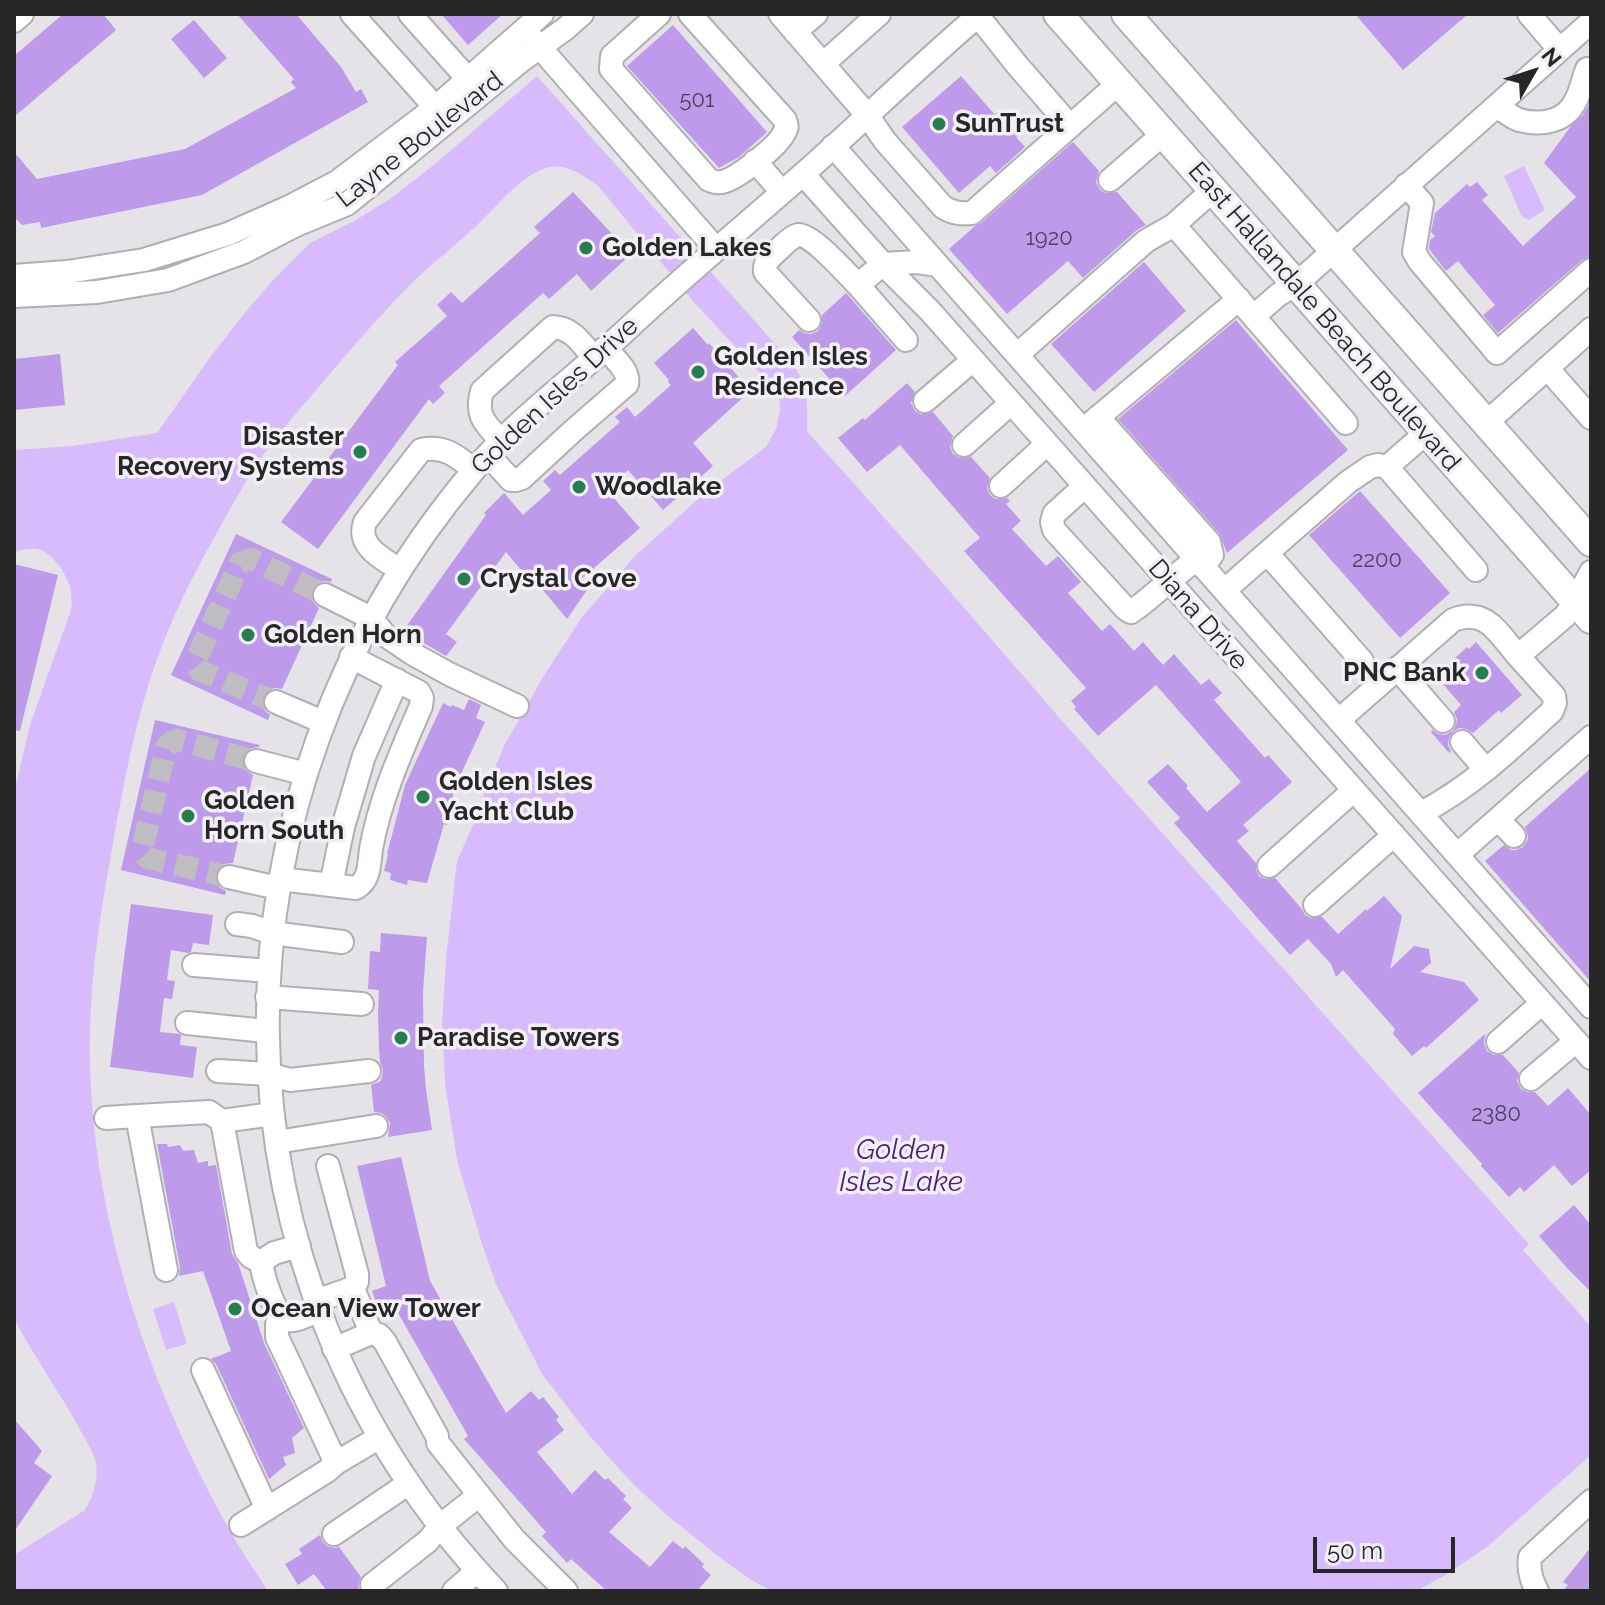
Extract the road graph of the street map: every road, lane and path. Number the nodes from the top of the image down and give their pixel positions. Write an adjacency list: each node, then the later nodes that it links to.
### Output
1 (22, 14): 15 (street)
2 (352, 14): 26 (street)
3 (410, 14): 24 (street)
4 (542, 14): 17 (street, Layne Boulevard)
5 (582, 14): 20 (street, Layne Boulevard)
6 (659, 14): 31 (street)
7 (690, 14): 31 (street)
8 (780, 14): 18 (street)
9 (816, 14): 18 (street)
10 (879, 14): 21 (street)
11 (1058, 14): 23 (main road, East Hallandale Beach Boulevard)
12 (1126, 14): 38 (main road, East Hallandale Beach Boulevard)
13 (1529, 14): 19 (street)
14 (979, 15): 27 (street, Golden Isles Drive); 28 (street)
15 (14, 21)
16 (1591, 22): 19 (street)
17 (524, 30): 20 (street); 24 (street, Layne Boulevard)
18 (795, 32): 21 (street)
19 (1562, 47): 22 (street); 25 (street)
20 (540, 48): 24 (street, Layne Boulevard); 39 (street)
21 (823, 64): 27 (street)
22 (1589, 69): 25 (street)
23 (1119, 83): 28 (street); 29 (main road, East Hallandale Beach Boulevard)
24 (475, 87): 26 (street, Layne Boulevard)
25 (1497, 106): 34 (street)
26 (442, 114): 45 (street, Layne Boulevard)
27 (867, 115): 28 (street); 30 (street, Golden Isles Drive)
28 (1070, 126)
29 (1163, 134): 33 (street); 35 (main road, East Hallandale Beach Boulevard)
30 (833, 146): 32 (street, Golden Isles Drive); 41 (street)
31 (755, 161): 36 (street)
32 (803, 174): 36 (street, Golden Isles Drive); 40 (street, Diana Drive)
33 (1110, 180)
34 (1406, 185): 38 (street); 42 (street)
35 (1213, 190): 37 (street); 44 (main road, East Hallandale Beach Boulevard)
36 (782, 192): 39 (street, Golden Isles Drive)
37 (1174, 225): 46 (street); 51 (street)
38 (1333, 249): 44 (street); 59 (main road, East Hallandale Beach Boulevard)
39 (710, 253): 50 (street, Golden Isles Drive)
40 (883, 264): 41 (street); 43 (street); 52 (street, Diana Drive)
41 (937, 265): 51 (street)
42 (1591, 270)
43 (858, 285): 47 (street); 48 (street)
44 (1295, 285): 46 (street); 60 (main road, East Hallandale Beach Boulevard)
45 (15, 289)
46 (1246, 308): 57 (street); 58 (street)
47 (809, 320)
48 (906, 340)
49 (1586, 342): 53 (street)
50 (600, 353): 63 (street, Golden Isles Drive); 63 (street); 63 (street)
51 (1017, 355): 57 (street)
52 (973, 360): 54 (street); 55 (street, Diana Drive)
53 (1547, 368): 56 (street); 59 (street)
54 (925, 401)
55 (1011, 403): 61 (street, Diana Drive); 62 (street)
56 (1591, 418)
57 (1091, 423): 69 (street)
58 (1346, 423)
59 (1486, 423): 67 (main road, East Hallandale Beach Boulevard)
60 (1426, 433): 64 (street); 76 (main road, East Hallandale Beach Boulevard)
61 (1047, 444): 65 (street); 66 (street, Diana Drive)
62 (964, 445)
63 (487, 455): 70 (street, Golden Isles Drive); 70 (street)
64 (1387, 467): 68 (street); 71 (street)
65 (1001, 486)
66 (1085, 486): 73 (street, Diana Drive); 73 (street)
67 (1591, 542)
68 (1267, 553): 74 (street); 80 (street)
69 (1200, 563): 73 (street); 74 (street, Diana Drive)
70 (400, 570): 77 (street, Golden Isles Drive)
71 (1476, 570)
72 (1591, 572): 76 (street)
73 (1169, 581): 93 (street, Diana Drive)
74 (1225, 590): 85 (street, Diana Drive)
75 (325, 595): 77 (street)
76 (1586, 606): 78 (street)
77 (371, 618): 79 (street, Golden Isles Drive); 84 (street)
78 (1518, 656): 81 (street); 91 (street)
79 (351, 657): 82 (street); 87 (street, Golden Isles Drive)
80 (1362, 661)
81 (1397, 668): 85 (street); 86 (street)
82 (397, 680): 102 (street); 102 (street)
83 (276, 702): 87 (street)
84 (517, 706)
85 (1339, 720): 94 (street, Diana Drive)
86 (1443, 721)
87 (323, 722): 92 (street, Golden Isles Drive)
88 (1591, 737): 95 (street)
89 (1462, 742): 91 (street)
90 (256, 761): 92 (street)
91 (1486, 770): 94 (street)
92 (306, 774): 101 (street, Golden Isles Drive)
93 (1354, 790): 96 (street, Diana Drive); 99 (street)
94 (1421, 813): 98 (street, Diana Drive)
95 (1498, 819): 97 (street); 98 (street)
96 (1394, 835): 103 (street); 110 (street, Diana Drive)
97 (1514, 836)
98 (1457, 855): 107 (street, Diana Drive)
99 (1269, 866)
100 (229, 877): 101 (street)
101 (279, 883): 102 (street); 105 (street, Golden Isles Drive)
102 (331, 885)
103 (1315, 905)
104 (237, 924): 105 (street)
105 (272, 933): 106 (street); 109 (street, Golden Isles Drive)
106 (342, 942)
107 (1549, 959): 110 (street); 114 (street, Diana Drive)
108 (194, 965): 109 (street)
109 (269, 971): 111 (street, Golden Isles Drive)
110 (1524, 982): 112 (street, Diana Drive)
111 (267, 997): 113 (street); 116 (street, Golden Isles Drive)
112 (1542, 1003): 117 (street, Diana Drive); 118 (street)
113 (362, 1004)
114 (1591, 1007)
115 (187, 1023): 116 (street)
116 (266, 1031): 122 (street, Golden Isles Drive)
117 (1576, 1041): 119 (street, Diana Drive); 123 (street)
118 (1498, 1042)
119 (1591, 1058)
120 (218, 1071): 122 (street)
121 (369, 1071): 122 (street)
122 (269, 1074): 124 (street, Golden Isles Drive)
123 (1531, 1079)
124 (273, 1114): 127 (street); 129 (street, Golden Isles Drive)
125 (137, 1116): 126 (street); 127 (street); 133 (street)
126 (106, 1118)
127 (222, 1121): 132 (street)
128 (376, 1126): 129 (street)
129 (277, 1142): 131 (street, Golden Isles Drive)
130 (328, 1166): 134 (street)
131 (299, 1246): 132 (street); 135 (street, Golden Isles Drive)
132 (261, 1262): 136 (street)
133 (166, 1270)
134 (353, 1288): 135 (street); 137 (street)
135 (318, 1305): 136 (street); 138 (street, Golden Isles Drive)
136 (281, 1316): 141 (street)
137 (371, 1333): 138 (street); 143 (street)
138 (334, 1349): 140 (street, Golden Isles Drive)
139 (203, 1370): 145 (street)
140 (380, 1437): 141 (street); 142 (street, Golden Isles Drive)
141 (336, 1463): 145 (street)
142 (409, 1483): 147 (street, Golden Isles Drive); 148 (street)
143 (478, 1496): 147 (street); 153 (street)
144 (1591, 1501): 154 (street)
145 (267, 1509): 146 (street)
146 (241, 1525)
147 (440, 1526): 149 (street, Golden Isles Drive); 150 (street)
148 (334, 1534)
149 (477, 1571): 151 (street); 152 (street, Golden Isles Drive)
150 (372, 1585)
151 (454, 1591)
152 (496, 1591)
153 (566, 1591)
154 (1537, 1591)

